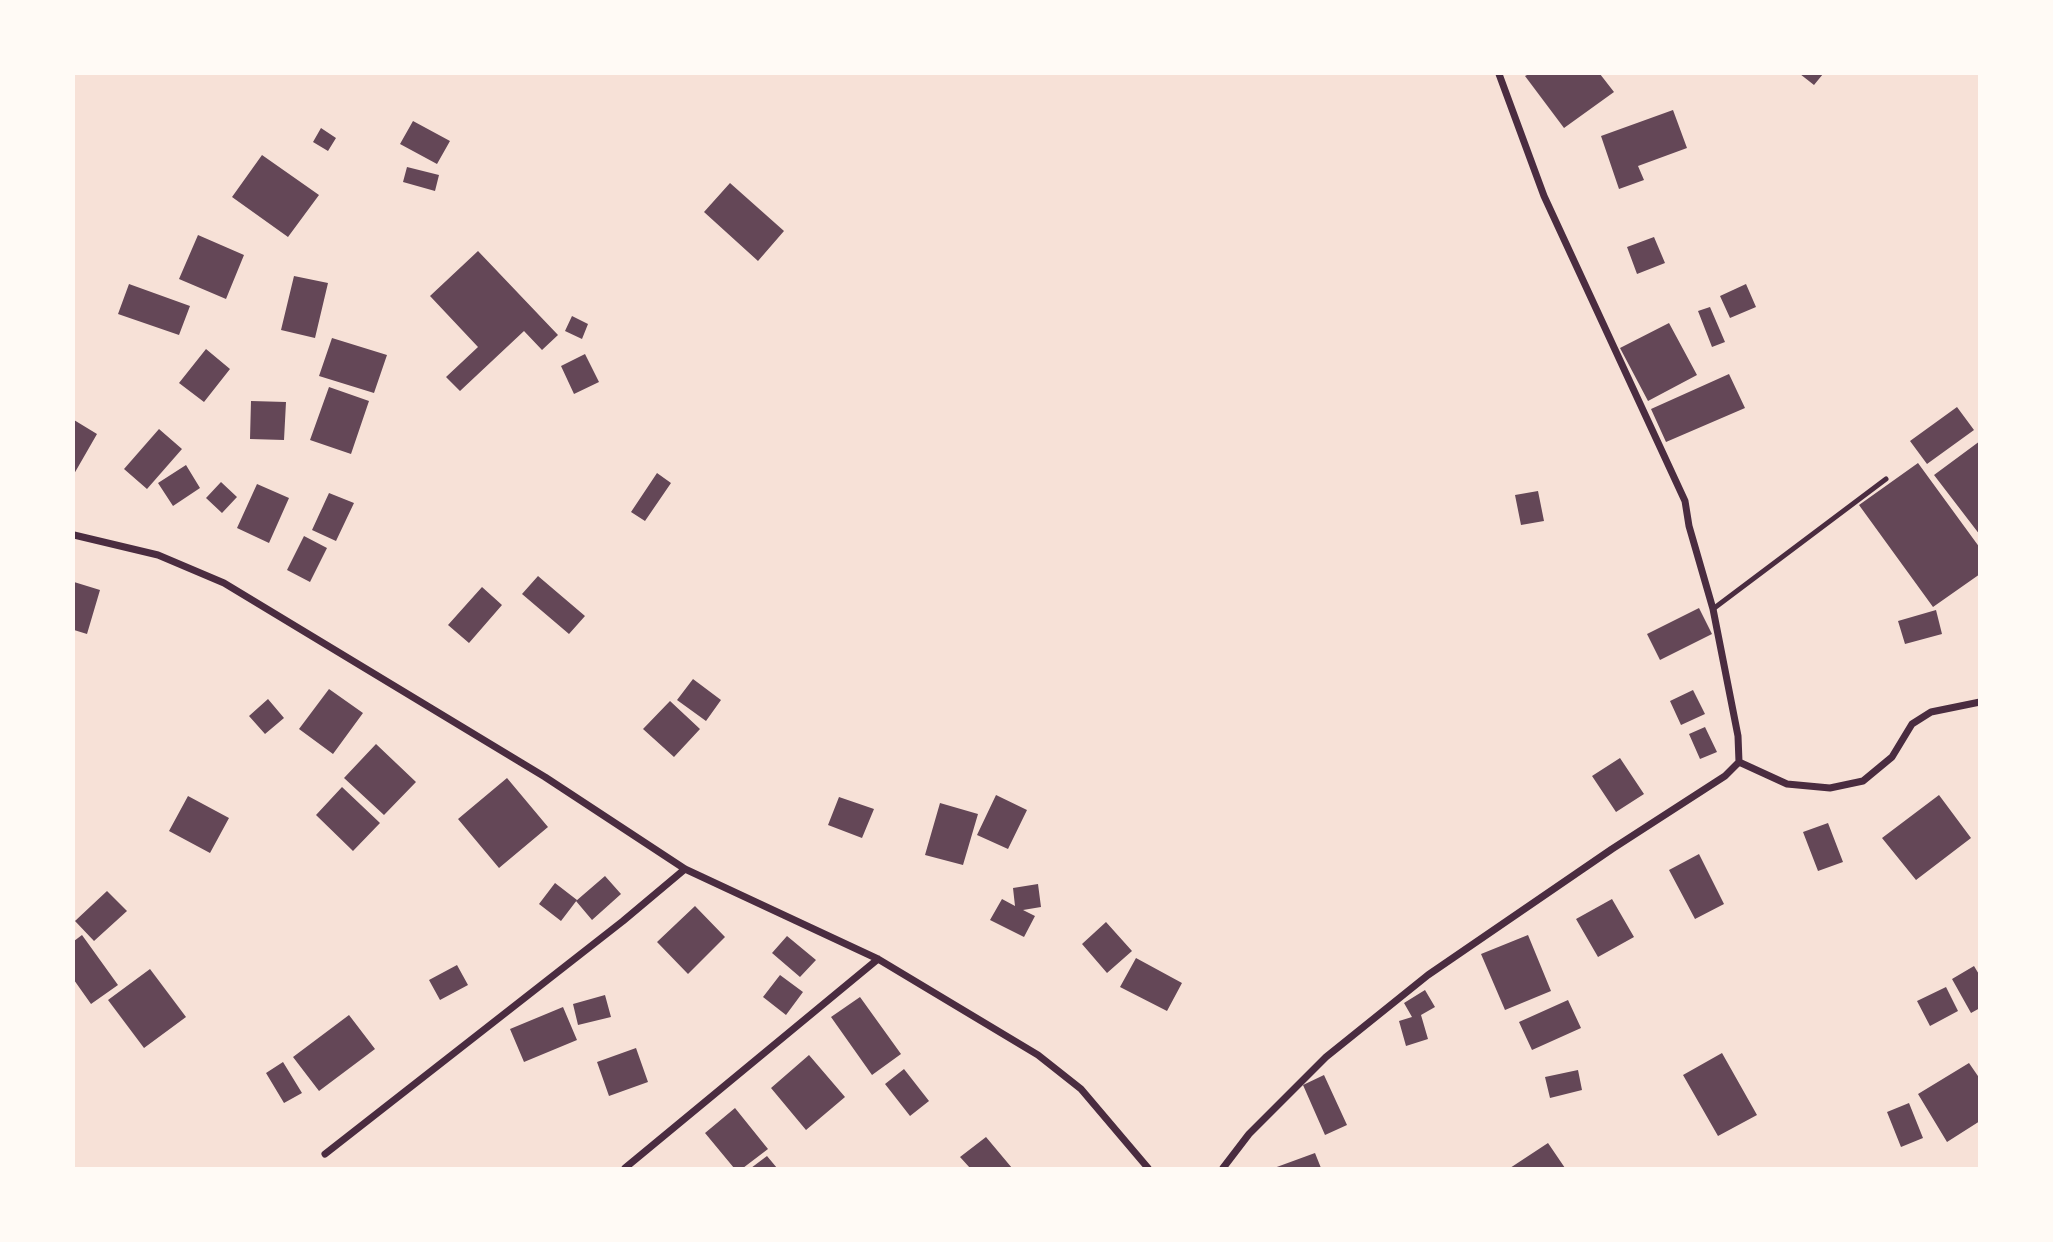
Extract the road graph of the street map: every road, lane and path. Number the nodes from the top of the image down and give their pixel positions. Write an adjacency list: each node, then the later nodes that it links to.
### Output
1 (1499, 74): 4 (street)
2 (1886, 479): 4 (lane)
3 (74, 535): 7 (street)
4 (1713, 609): 6 (street)
5 (1979, 702): 6 (street)
6 (1739, 762): 12 (street)
7 (685, 869): 8 (street); 9 (street)
8 (878, 959): 10 (street); 11 (street)
9 (325, 1154)
10 (625, 1168)
11 (1148, 1168)
12 (1223, 1168)

